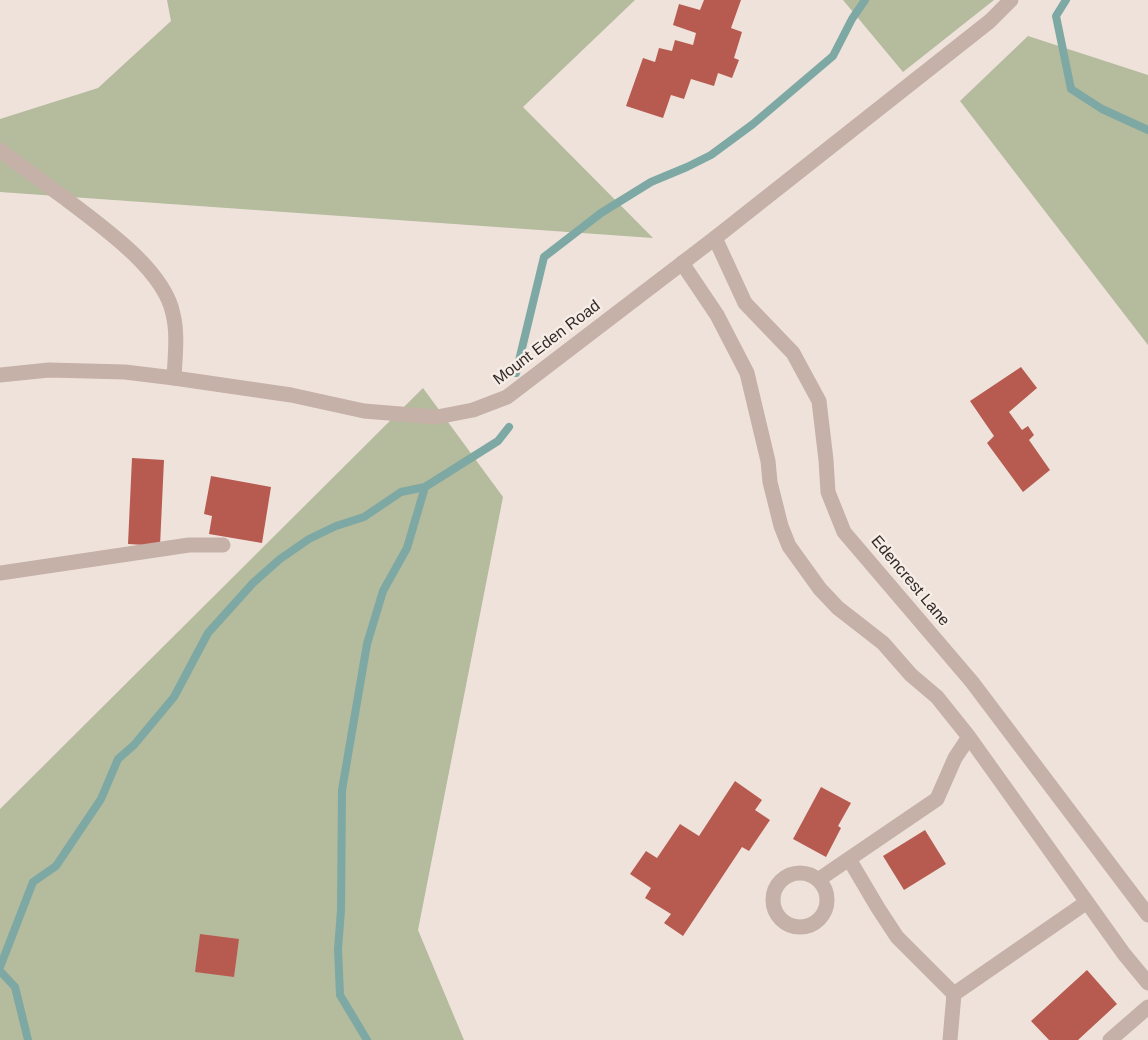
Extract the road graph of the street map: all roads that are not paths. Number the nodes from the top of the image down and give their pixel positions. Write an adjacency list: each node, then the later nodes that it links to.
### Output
1 (1011, 0): 3 (street, Mount Eden Road)
2 (0, 150): 6 (street)
3 (716, 238): 4 (street, Mount Eden Road); 13 (street, Edencrest Lane)
4 (682, 263): 6 (street, Mount Eden Road); 9 (street)
5 (0, 375): 6 (street, Mount Eden Road)
6 (174, 378)
7 (223, 545): 8 (street)
8 (0, 573)
9 (969, 737): 10 (street); 12 (street)
10 (849, 859): 11 (street); 15 (street)
11 (818, 880)
12 (1087, 902): 14 (street); 15 (street)
13 (1148, 915)
14 (1148, 983)
15 (954, 994): 17 (street)
16 (1148, 1007): 18 (street)
17 (950, 1040)
18 (1110, 1040)

